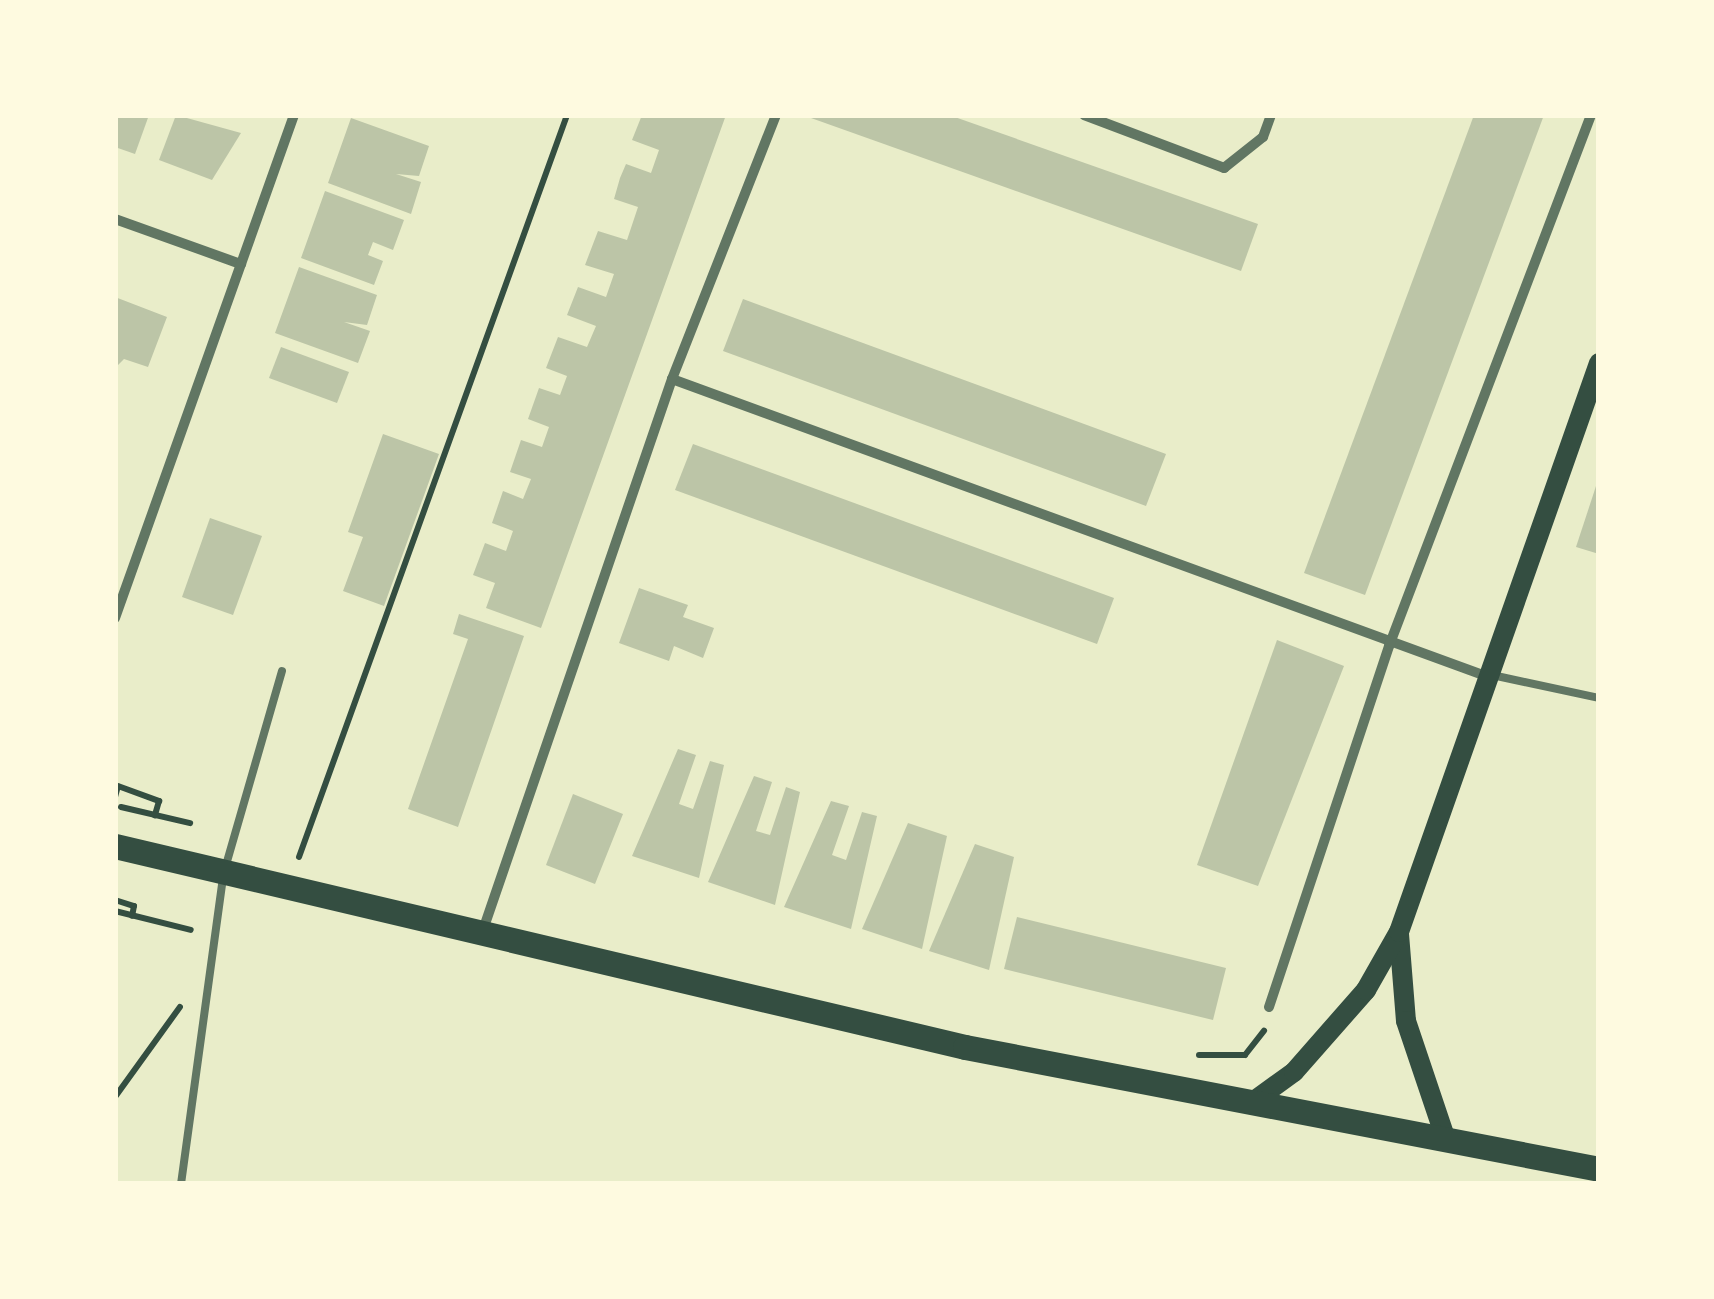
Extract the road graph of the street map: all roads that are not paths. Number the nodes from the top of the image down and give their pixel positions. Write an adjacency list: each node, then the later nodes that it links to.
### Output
1 (294, 115): 7 (street)
2 (776, 115): 9 (street)
3 (1084, 115): 4 (street)
4 (1271, 115)
5 (1591, 115): 11 (street)
6 (115, 219): 7 (street)
7 (242, 264): 10 (street)
8 (1599, 363): 13 (main road)
9 (672, 378): 11 (street); 18 (street)
10 (115, 618)
11 (1389, 646): 13 (street); 19 (street)
12 (282, 671): 16 (lane)
13 (1483, 674): 14 (lane); 17 (main road)
14 (1599, 698)
15 (115, 846): 16 (main road)
16 (224, 872): 18 (main road); 23 (lane)
17 (1399, 932): 20 (main road); 21 (main road)
18 (481, 936): 20 (main road)
19 (1269, 1008)
20 (1251, 1103): 21 (main road)
21 (1446, 1140): 22 (main road)
22 (1599, 1169)
23 (181, 1184)

